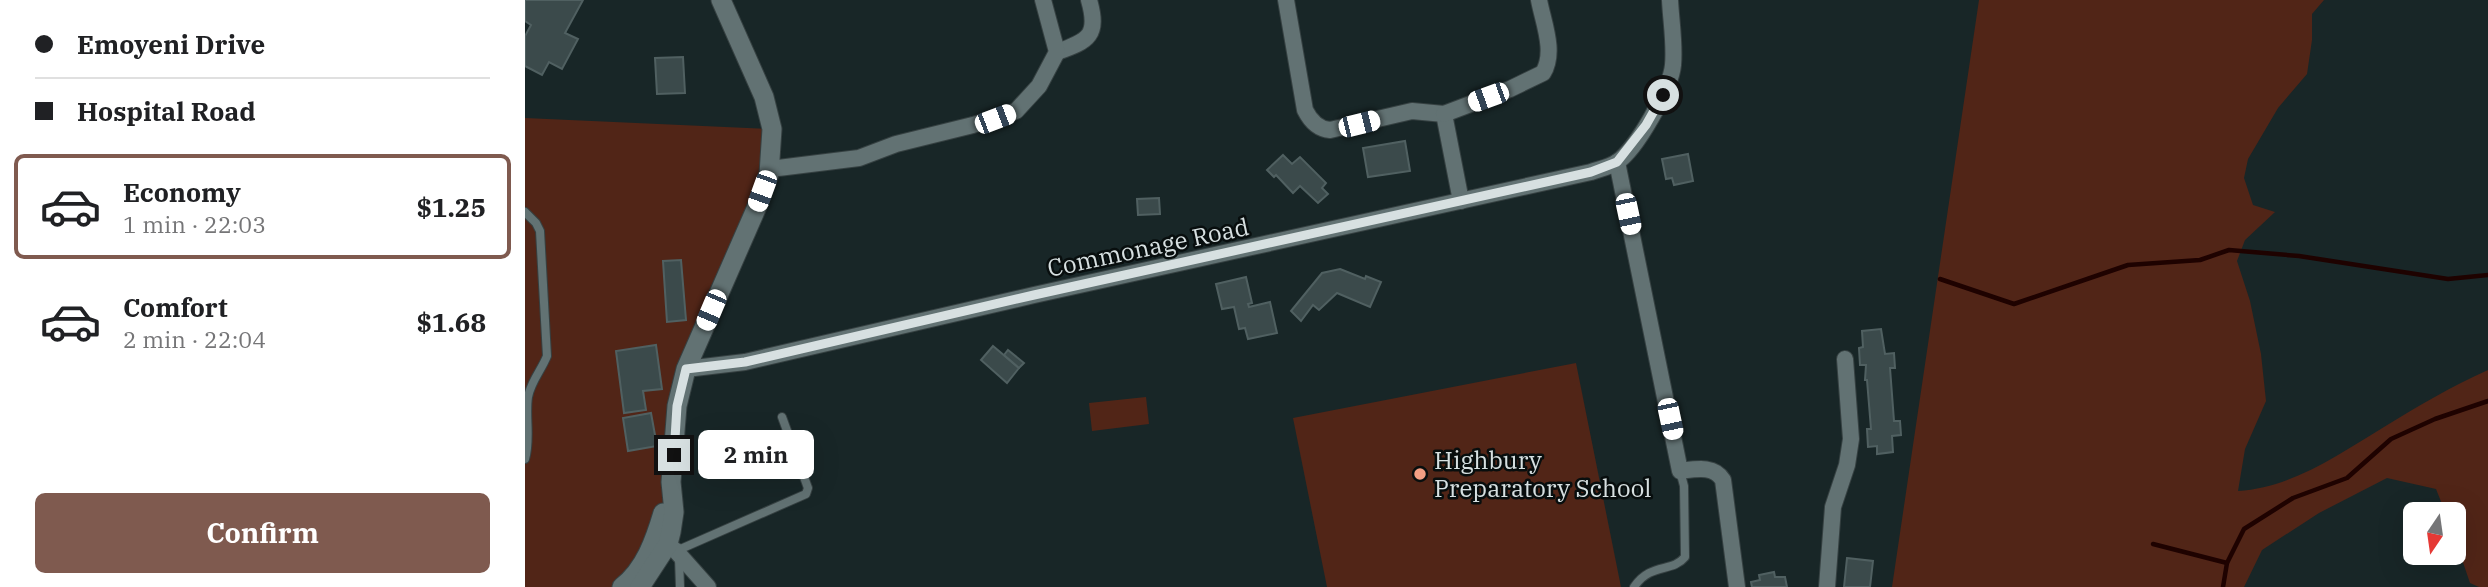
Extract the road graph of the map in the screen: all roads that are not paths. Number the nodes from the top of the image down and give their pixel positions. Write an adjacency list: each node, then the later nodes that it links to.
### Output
1 (721, 0): 10 (street)
2 (1043, 0): 7 (street)
3 (1089, 0): 7 (street)
4 (1286, 0): 8 (street)
5 (1539, 0): 8 (street)
6 (1670, 0): 9 (street)
7 (1057, 52): 10 (street)
8 (1444, 114): 11 (street)
9 (1617, 162): 11 (street, Commonage Road); 17 (street)
10 (769, 169): 14 (street)
11 (1461, 201): 14 (street, Commonage Road)
12 (525, 212): 16 (lane)
13 (1845, 359): 25 (street)
14 (686, 369): 18 (street)
15 (782, 417): 18 (lane)
16 (525, 459)
17 (1680, 471): 23 (lane); 24 (street)
18 (670, 547): 19 (street); 20 (street); 21 (lane); 22 (street)
19 (622, 587)
20 (640, 587)
21 (680, 587)
22 (708, 587)
23 (1634, 587)
24 (1737, 587)
25 (1827, 587)

